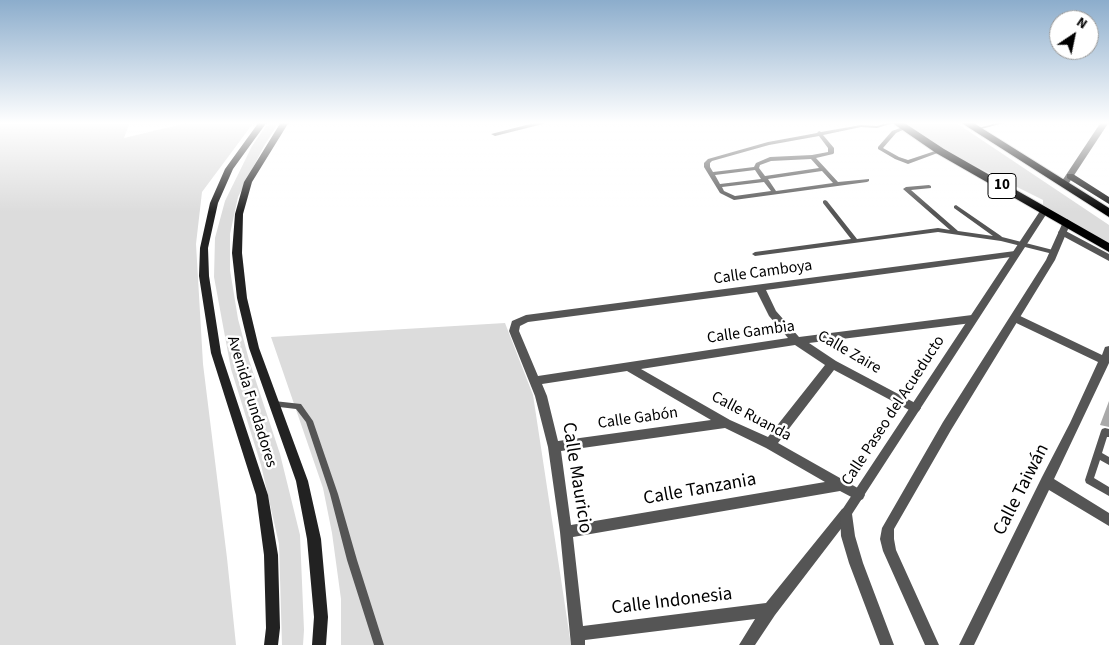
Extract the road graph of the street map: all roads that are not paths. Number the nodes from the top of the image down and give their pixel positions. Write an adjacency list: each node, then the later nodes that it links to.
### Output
1 (242, 152): 64 (main road, Avenida Fundadores)
2 (266, 152): 47 (main road, Avenida Fundadores)
3 (742, 152): 13 (lane)
4 (830, 152): 10 (lane)
5 (887, 152): 6 (lane)
6 (937, 152)
7 (942, 152): 26 (highway, 10)
8 (1018, 152): 16 (highway, 10)
9 (1085, 152): 16 (street)
10 (812, 157): 11 (lane); 12 (lane)
11 (756, 168): 13 (lane); 14 (lane)
12 (824, 169): 14 (lane); 17 (lane)
13 (712, 174): 18 (lane)
14 (765, 179): 18 (lane); 20 (lane)
15 (866, 180): 17 (lane)
16 (1067, 180): 21 (highway, 10); 22 (main road)
17 (837, 184): 20 (lane)
18 (718, 186): 20 (lane)
19 (929, 187): 29 (lane)
20 (775, 193)
21 (1082, 196): 25 (main road); 27 (highway, 10)
22 (1109, 201)
23 (825, 202): 31 (lane)
24 (956, 207): 30 (lane)
25 (1109, 208)
26 (1045, 210): 28 (highway, 10); 32 (street, Calle Paseo del Acueducto)
27 (1109, 213)
28 (1064, 227): 33 (highway, 10); 34 (street); 37 (street)
29 (955, 231): 30 (lane); 31 (lane)
30 (1001, 239): 32 (lane)
31 (855, 240): 35 (lane)
32 (1022, 243): 34 (lane); 36 (street, Calle Paseo del Acueducto)
33 (1109, 248)
34 (1053, 252): 39 (street)
35 (755, 254)
36 (1015, 254): 38 (street, Calle Camboya); 40 (street, Calle Paseo del Acueducto)
37 (1109, 258)
38 (761, 289): 41 (street, Calle Camboya); 42 (street, Calle Zaire)
39 (1016, 318): 43 (street); 69 (street)
40 (972, 319): 42 (street, Calle Gambia); 48 (street, Calle Paseo del Acueducto)
41 (516, 324): 46 (street, Calle Mauricio)
42 (797, 341): 44 (street, Calle Zaire); 45 (street, Calle Gambia)
43 (1107, 356): 55 (street, Calle Taiwán)
44 (832, 364): 48 (street, Calle Zaire); 51 (street)
45 (627, 366): 46 (street, Calle Gambia); 49 (street, Calle Ruanda)
46 (535, 381): 52 (street, Calle Mauricio)
47 (274, 404): 65 (main road, Avenida Fundadores); 66 (lane)
48 (914, 408): 58 (street, Calle Paseo del Acueducto)
49 (726, 423): 51 (street, Calle Ruanda); 52 (street, Calle Gabón)
50 (1109, 434): 53 (lane)
51 (770, 444): 56 (street, Calle Ruanda)
52 (554, 447): 61 (street, Calle Mauricio)
53 (1097, 454): 54 (lane); 57 (lane)
54 (1109, 461)
55 (1046, 481): 60 (street); 70 (street, Calle Taiwán)
56 (840, 484): 58 (street, Calle Ruanda); 61 (street, Calle Tanzania)
57 (1109, 492)
58 (859, 495): 59 (street, Calle Paseo del Acueducto)
59 (846, 513): 62 (street, Calle Paseo del Acueducto); 68 (street)
60 (1109, 520)
61 (566, 532): 63 (street, Calle Mauricio)
62 (770, 610): 63 (street, Calle Indonesia); 67 (street, Calle Paseo del Acueducto)
63 (578, 639)
64 (271, 645)
65 (319, 645)
66 (379, 645)
67 (746, 645)
68 (887, 645)
69 (932, 645)
70 (966, 645)

